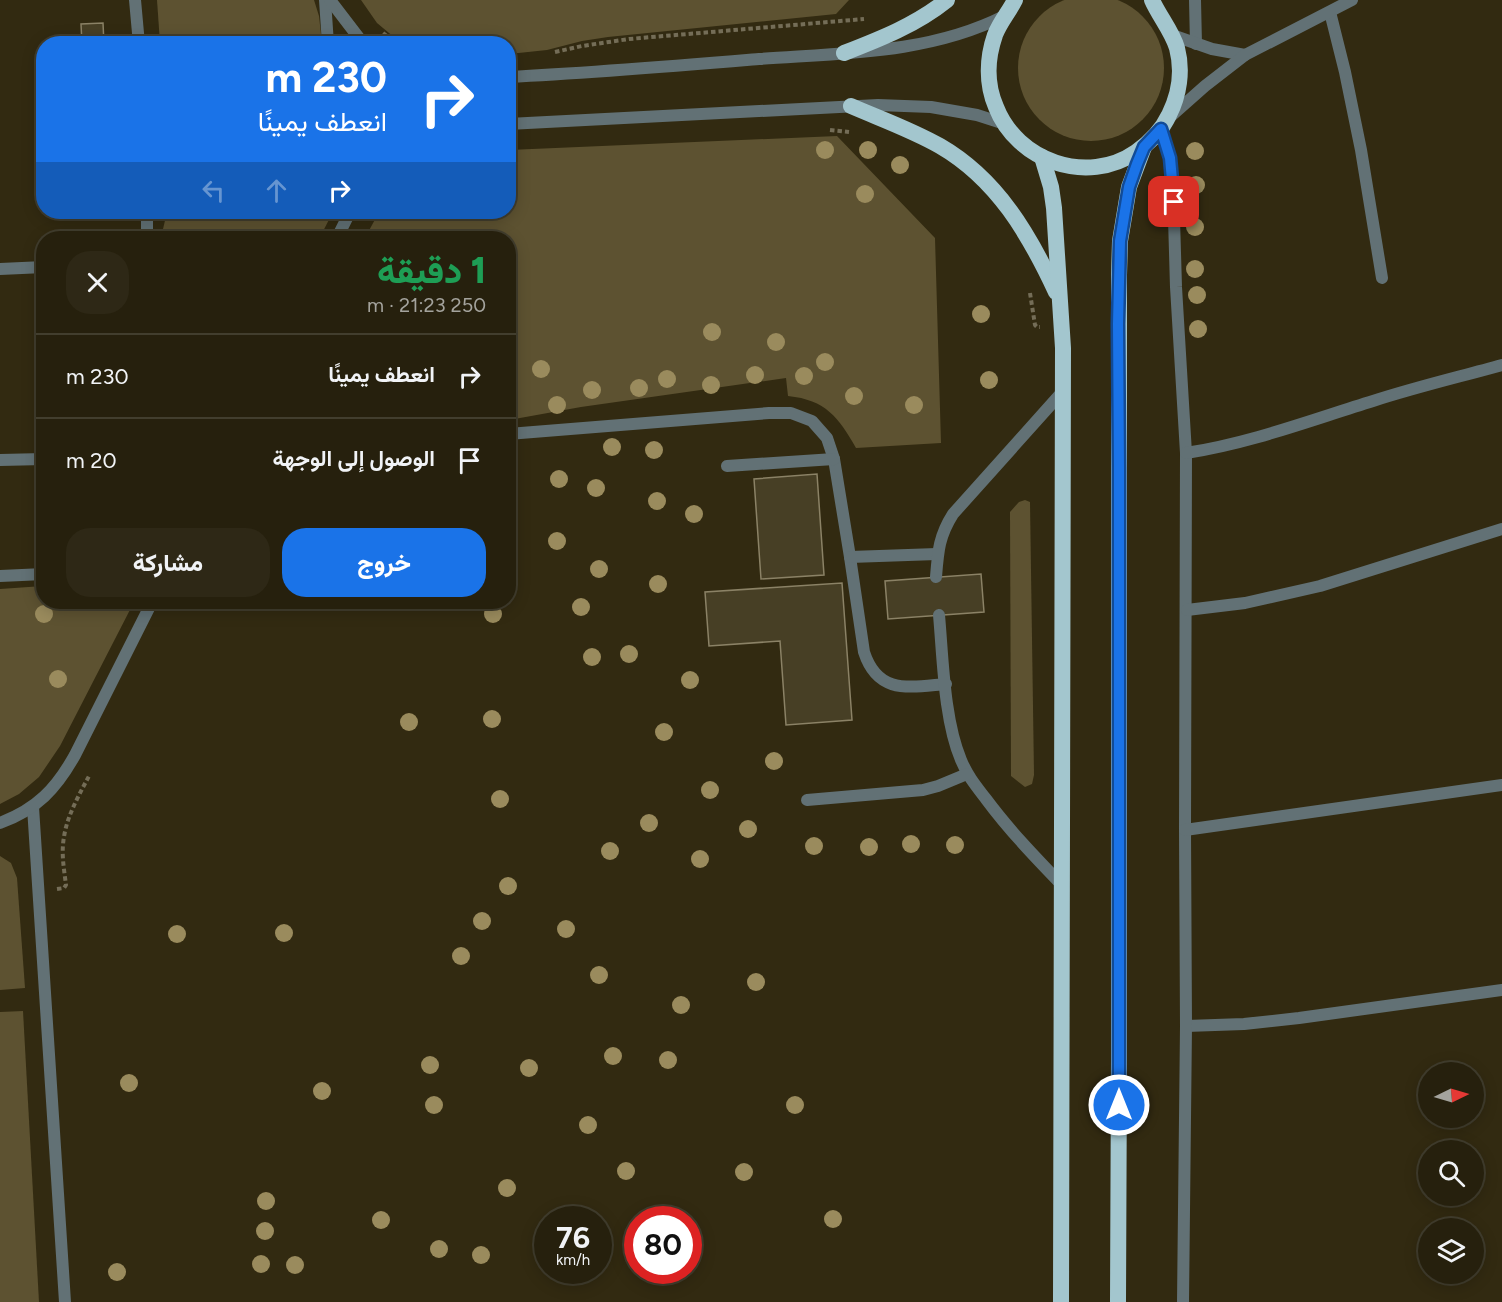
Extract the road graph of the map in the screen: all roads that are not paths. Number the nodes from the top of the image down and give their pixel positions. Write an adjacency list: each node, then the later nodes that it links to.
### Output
1 (135, 0): 11 (street)
2 (325, 0): 12 (street)
3 (330, 0): 13 (street)
4 (947, 0): 15 (highway)
5 (1196, 0): 14 (street)
6 (1352, 0): 9 (street)
7 (1151, 3): 10 (highway)
8 (1013, 5): 15 (street); 20 (highway)
9 (1329, 12): 16 (street); 26 (street)
10 (1172, 35): 14 (street); 21 (highway)
11 (138, 36)
12 (327, 36)
13 (357, 36)
14 (1196, 44): 16 (street)
15 (844, 53): 17 (street)
16 (1245, 55): 21 (street)
17 (516, 77)
18 (851, 106): 19 (street); 20 (street); 27 (highway)
19 (516, 124)
20 (1005, 124): 23 (highway)
21 (1164, 124): 22 (highway); 31 (street)
22 (1144, 147): 23 (highway); 57 (highway)
23 (1041, 157): 27 (highway)
24 (36, 267): 25 (street)
25 (0, 269)
26 (1382, 278)
27 (1060, 302): 29 (highway)
28 (1502, 365): 31 (street)
29 (1064, 390): 37 (street); 52 (highway)
30 (516, 433): 33 (street)
31 (1186, 453): 43 (street)
32 (36, 459): 34 (street)
33 (834, 459): 35 (street); 38 (street)
34 (0, 460)
35 (727, 466)
36 (1502, 529): 43 (street)
37 (937, 554): 38 (street); 41 (street)
38 (850, 557): 45 (street)
39 (36, 574): 40 (street)
40 (0, 576)
41 (936, 577)
42 (148, 609): 49 (street)
43 (1186, 609): 51 (street)
44 (939, 615): 45 (street)
45 (945, 684): 46 (street)
46 (967, 774): 48 (street); 52 (street)
47 (1502, 785): 51 (street)
48 (807, 800)
49 (33, 807): 50 (street); 55 (street)
50 (0, 823)
51 (1185, 830): 54 (street)
52 (1062, 885): 56 (highway)
53 (1502, 990): 54 (street)
54 (1186, 1026): 58 (street)
55 (65, 1302)
56 (1061, 1302)
57 (1118, 1302)
58 (1183, 1302)

